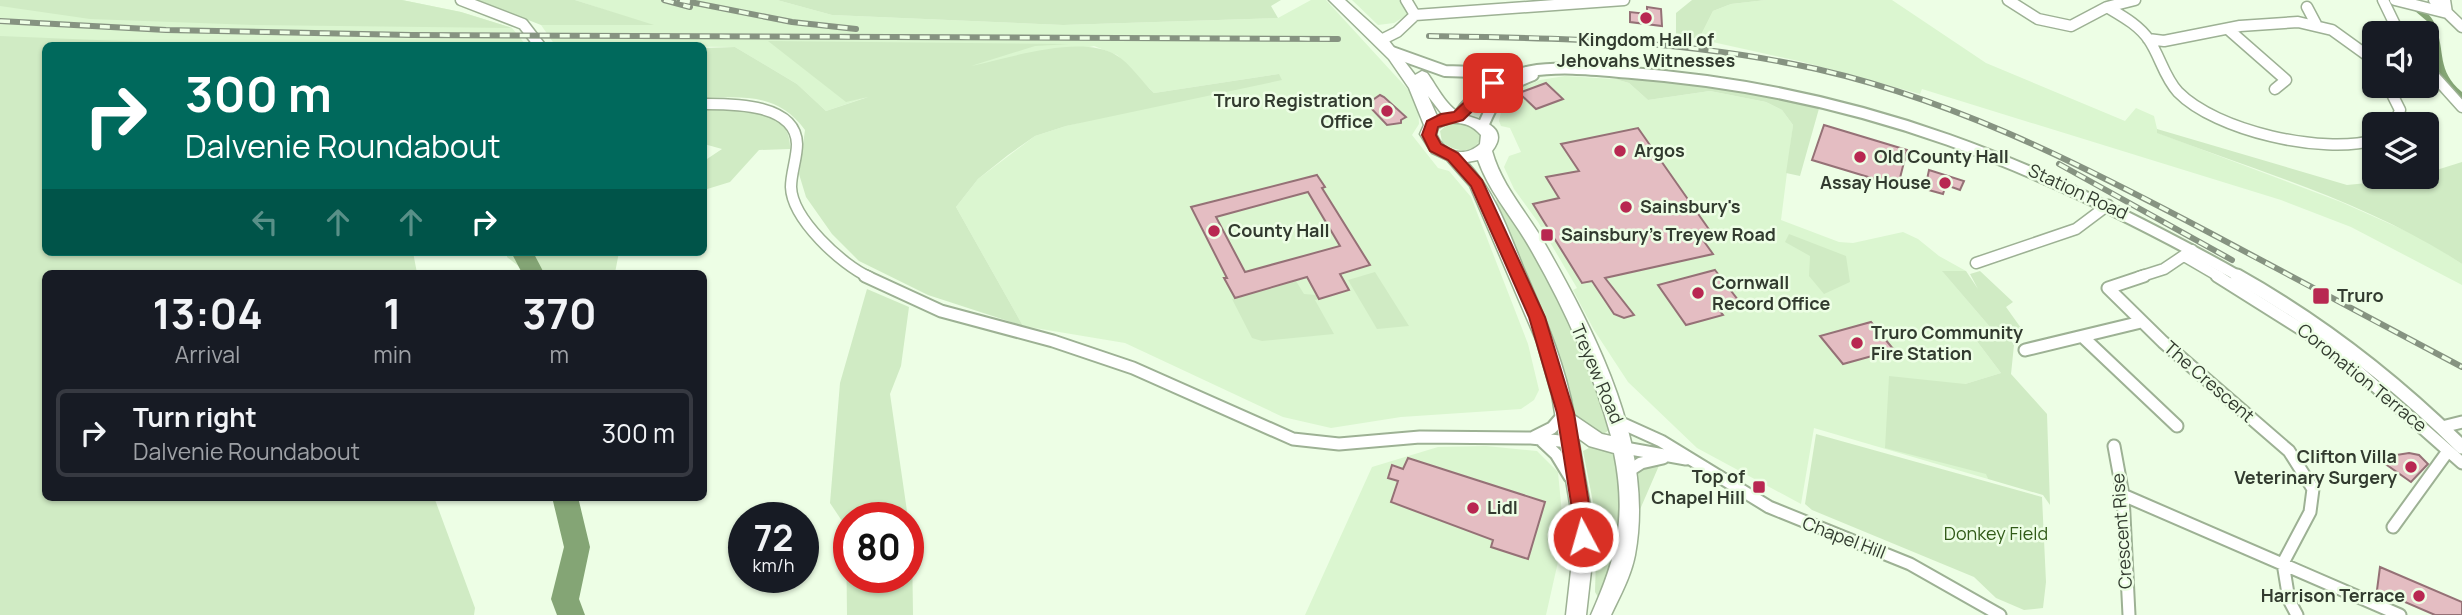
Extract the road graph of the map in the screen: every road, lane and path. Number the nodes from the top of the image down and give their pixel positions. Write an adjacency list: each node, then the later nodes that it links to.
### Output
1 (461, 0): 21 (street)
2 (1336, 0): 22 (highway)
3 (1406, 0): 15 (street)
4 (1624, 0): 11 (street)
5 (2008, 0): 12 (street)
6 (2135, 0): 12 (street)
7 (2383, 0): 16 (street)
8 (2434, 0): 14 (street)
9 (2445, 0): 14 (street)
10 (2398, 1): 14 (street)
11 (1529, 3): 15 (street)
12 (2107, 7): 20 (street)
13 (2307, 7): 17 (street)
14 (2446, 13): 18 (street)
15 (1415, 15): 22 (street)
16 (2393, 21)
17 (2316, 24): 19 (street); 23 (street)
18 (2462, 27)
19 (2229, 30): 20 (street); 27 (street)
20 (2148, 38): 33 (street)
21 (537, 42)
22 (1387, 46): 25 (street); 30 (highway); 31 (highway)
23 (2362, 50)
24 (1550, 71): 25 (street, Station Road); 32 (street, Station Road); 36 (street, Station Road)
25 (1513, 73): 30 (street, Station Road)
26 (2439, 81): 29 (street)
27 (2275, 89)
28 (707, 104): 47 (street)
29 (2462, 107)
30 (1456, 117): 31 (highway); 32 (highway)
31 (1432, 125): 35 (highway)
32 (1483, 127): 34 (highway)
33 (2362, 145)
34 (1484, 150): 35 (highway); 43 (highway, Treyew Road)
35 (1453, 157): 42 (highway, Treyew Road)
36 (2108, 205): 37 (street, Station Road); 38 (street)
37 (2188, 253): 39 (street, The Crescent); 46 (street, Station Road); 53 (street, Coronation Terrace)
38 (1976, 263)
39 (2141, 322): 40 (street); 61 (street, The Crescent)
40 (2084, 338): 41 (street); 45 (street)
41 (2025, 350)
42 (1566, 416): 47 (street); 48 (highway); 49 (highway, Treyew Road)
43 (1619, 422): 52 (highway, Treyew Road); 55 (street, Chapel Hill)
44 (2462, 422): 46 (street)
45 (2178, 426)
46 (2442, 427): 51 (street, Station Road)
47 (1536, 438): 49 (street); 58 (street)
48 (1596, 440): 49 (highway); 52 (highway)
49 (1569, 442): 58 (highway, Treyew Road)
50 (2114, 446): 59 (street, Crescent Rise)
51 (2462, 447)
52 (1625, 448): 54 (street); 57 (highway, Treyew Road)
53 (2448, 451): 56 (street, Coronation Terrace); 60 (street)
54 (1669, 457): 55 (street); 57 (street)
55 (1689, 459): 64 (street, Chapel Hill)
56 (2462, 463)
57 (1627, 472): 63 (highway, Treyew Road)
58 (1577, 488): 62 (highway, Treyew Road)
59 (2123, 495): 61 (street); 65 (street, Crescent Rise)
60 (2393, 527)
61 (2283, 563): 66 (street); 67 (street)
62 (1576, 615)
63 (1601, 615)
64 (2000, 615)
65 (2129, 615)
66 (2297, 615)
67 (2400, 615)

